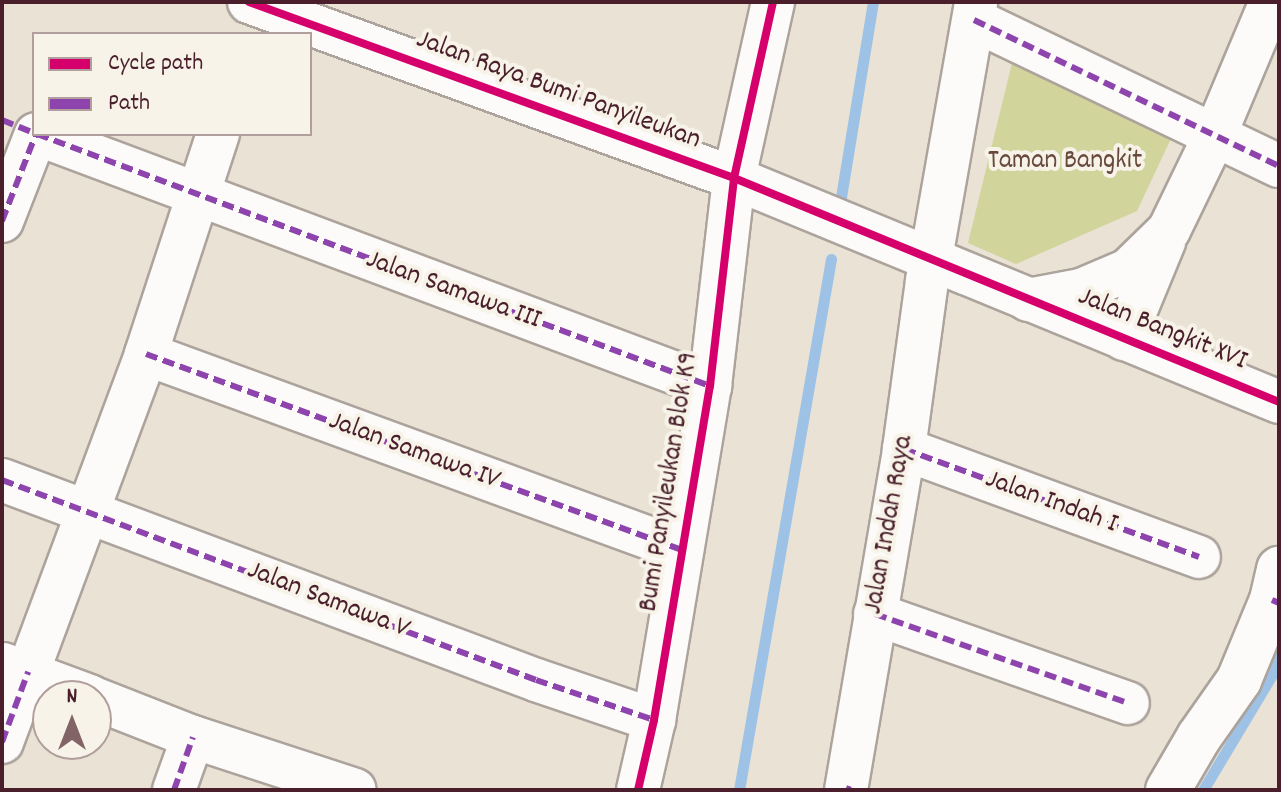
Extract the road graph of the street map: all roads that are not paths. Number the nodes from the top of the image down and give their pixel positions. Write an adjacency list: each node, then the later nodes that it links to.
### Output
1 (773, 2): 10 (street, Bumi Panyileukan Blok K9)
2 (1271, 2): 6 (street)
3 (257, 11): 10 (street, Jalan Raya Bumi Panyileukan)
4 (975, 11): 6 (street); 14 (street, Jalan Indah Raya)
5 (25, 129): 12 (street)
6 (1215, 135): 9 (street); 13 (street)
7 (43, 136): 11 (street, Jalan Samawa III)
8 (217, 136): 11 (street)
9 (1279, 166)
10 (734, 178): 14 (street, Jalan Raya Bumi Panyileukan); 18 (street, Bumi Panyileukan Blok K9)
11 (196, 196): 17 (street); 18 (street, Jalan Samawa III)
12 (2, 221)
13 (1169, 230): 15 (street); 16 (street)
14 (931, 259): 15 (street, Jalan Raya Bumi Panyileukan); 20 (street, Jalan Indah Raya)
15 (1028, 300): 16 (street, Jalan Bangkit XVI)
16 (1124, 339): 19 (street, Jalan Bangkit XVI)
17 (146, 354): 22 (street); 23 (street, Jalan Samawa IV)
18 (710, 386): 23 (street, Bumi Panyileukan Blok K9)
19 (1279, 402)
20 (904, 449): 24 (street, Jalan Indah I); 26 (street, Jalan Indah Raya)
21 (2, 480): 22 (street, Jalan Samawa V)
22 (88, 510): 27 (street); 31 (street, Jalan Samawa V)
23 (682, 550): 31 (street, Bumi Panyileukan Blok K9)
24 (1199, 557)
25 (1279, 569): 38 (street)
26 (875, 614): 29 (street); 34 (street, Jalan Indah Raya)
27 (15, 668): 28 (street); 33 (street)
28 (47, 680)
29 (1128, 703)
30 (112, 705): 32 (street)
31 (654, 720): 37 (street, Bumi Panyileukan Blok K9)
32 (193, 737): 35 (street); 36 (street)
33 (2, 742)
34 (848, 789)
35 (174, 790)
36 (355, 790)
37 (638, 790)
38 (1168, 790)

